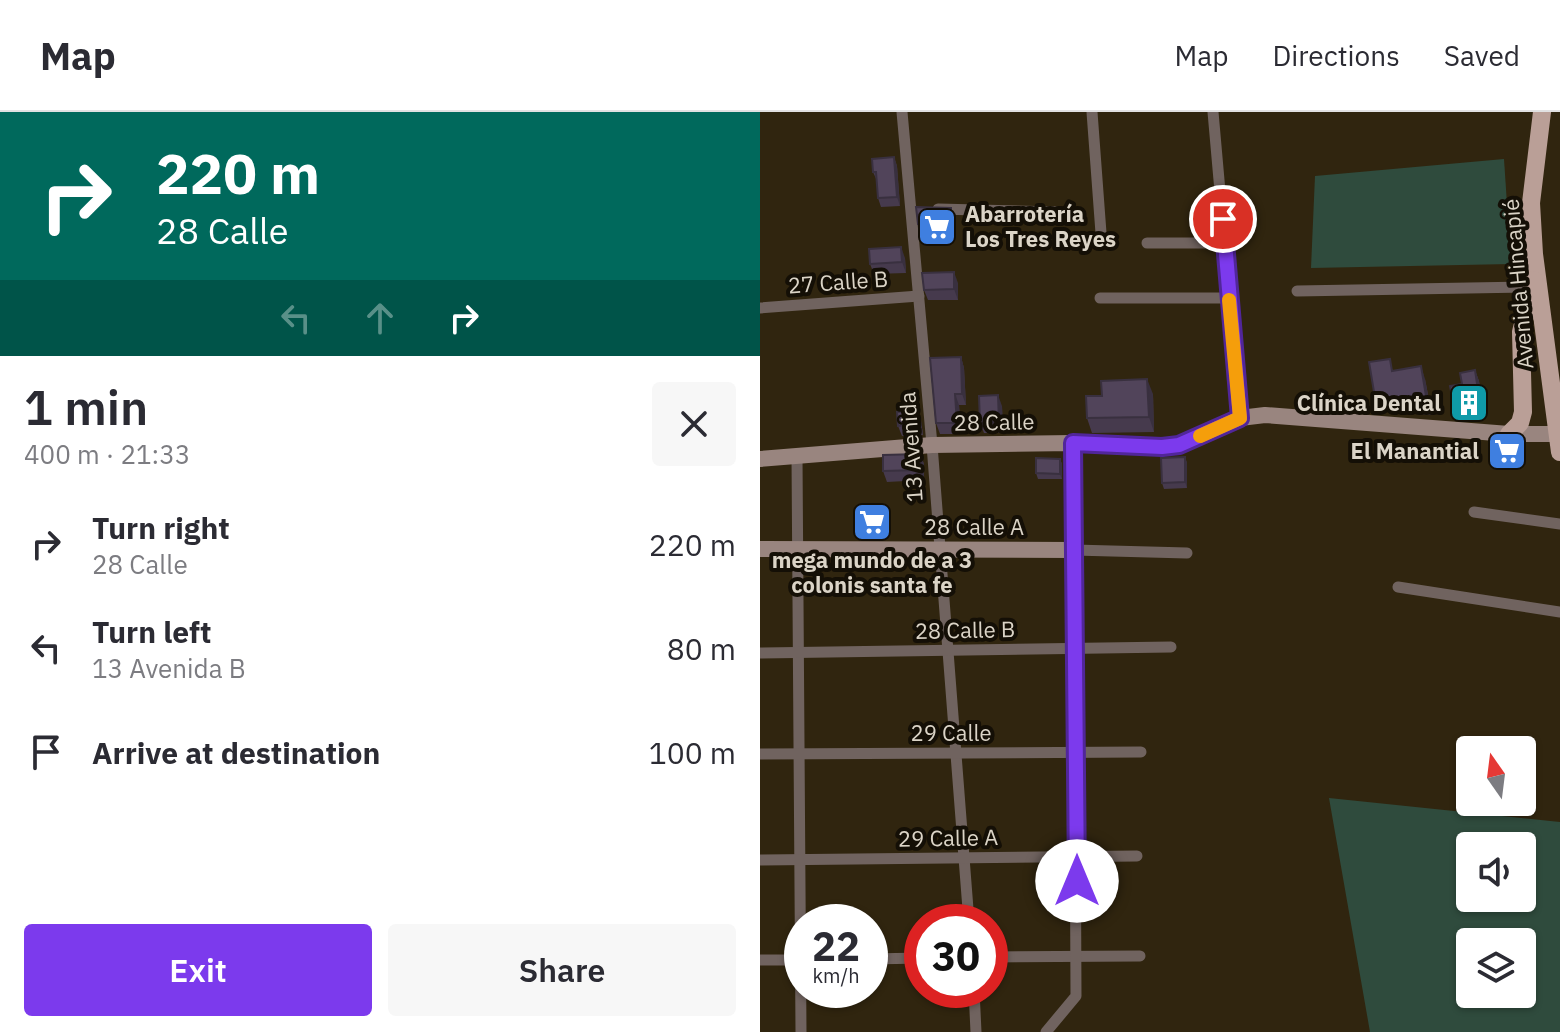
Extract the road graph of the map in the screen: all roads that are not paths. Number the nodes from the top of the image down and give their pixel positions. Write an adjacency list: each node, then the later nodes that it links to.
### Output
1 (902, 112): 5 (street, 13 Avenida)
2 (1092, 112): 7 (street)
3 (1213, 112): 9 (street)
4 (1542, 112): 10 (main road, Avenida Hincapié)
5 (911, 208): 6 (street); 13 (street, 13 Avenida)
6 (1058, 212)
7 (1101, 233)
8 (1147, 243): 9 (street)
9 (1225, 243): 15 (street)
10 (1535, 257): 11 (main road); 20 (main road, Avenida Hincapié)
11 (1533, 287): 12 (street); 18 (main road)
12 (1297, 291)
13 (919, 296): 16 (street, 27 Calle B); 21 (street, 13 Avenida)
14 (1100, 298): 15 (street)
15 (1229, 298): 17 (street)
16 (760, 308)
17 (1240, 418): 18 (main road, 28 Calle); 19 (main road, 28 Calle)
18 (1509, 434): 20 (main road, 28 Calle)
19 (1073, 443): 21 (main road, 28 Calle); 29 (main road)
20 (1559, 443)
21 (932, 445): 22 (main road, 28 Calle); 28 (street, 13 Avenida)
22 (797, 457): 23 (main road, 28 Calle); 27 (street)
23 (760, 459)
24 (1474, 512): 25 (street)
25 (1560, 524)
26 (760, 549): 27 (main road, 28 Calle A)
27 (797, 549): 28 (main road, 28 Calle A); 36 (street)
28 (938, 549): 29 (main road, 28 Calle A); 35 (street, 13 Avenida)
29 (1074, 550): 30 (street, 28 Calle A); 34 (street)
30 (1187, 553)
31 (1398, 587): 32 (street)
32 (1560, 612)
33 (1171, 647): 34 (street, 28 Calle B)
34 (1075, 648): 35 (street, 28 Calle B); 41 (street)
35 (948, 650): 36 (street, 28 Calle B); 38 (street, 13 Avenida)
36 (798, 652): 37 (street, 28 Calle B); 40 (street)
37 (760, 653)
38 (955, 752): 40 (street, 29 Calle); 41 (street, 29 Calle); 45 (street, 13 Avenida)
39 (1141, 752): 41 (street, 29 Calle)
40 (799, 753): 42 (street, 29 Calle); 46 (street)
41 (1076, 753): 43 (street)
42 (760, 754)
43 (1076, 856): 44 (street, 29 Calle A); 45 (street, 29 Calle A); 50 (street)
44 (1137, 856)
45 (963, 858): 46 (street, 29 Calle A); 49 (street, 13 Avenida)
46 (800, 859): 47 (street, 29 Calle A); 48 (street)
47 (760, 860)
48 (800, 904)
49 (967, 904)
50 (1077, 955): 51 (street); 52 (street); 59 (street)
51 (1140, 956)
52 (1008, 957)
53 (760, 960): 54 (street)
54 (784, 960)
55 (801, 1008): 57 (street)
56 (975, 1008): 58 (street)
57 (801, 1032)
58 (976, 1032)
59 (1046, 1032)

